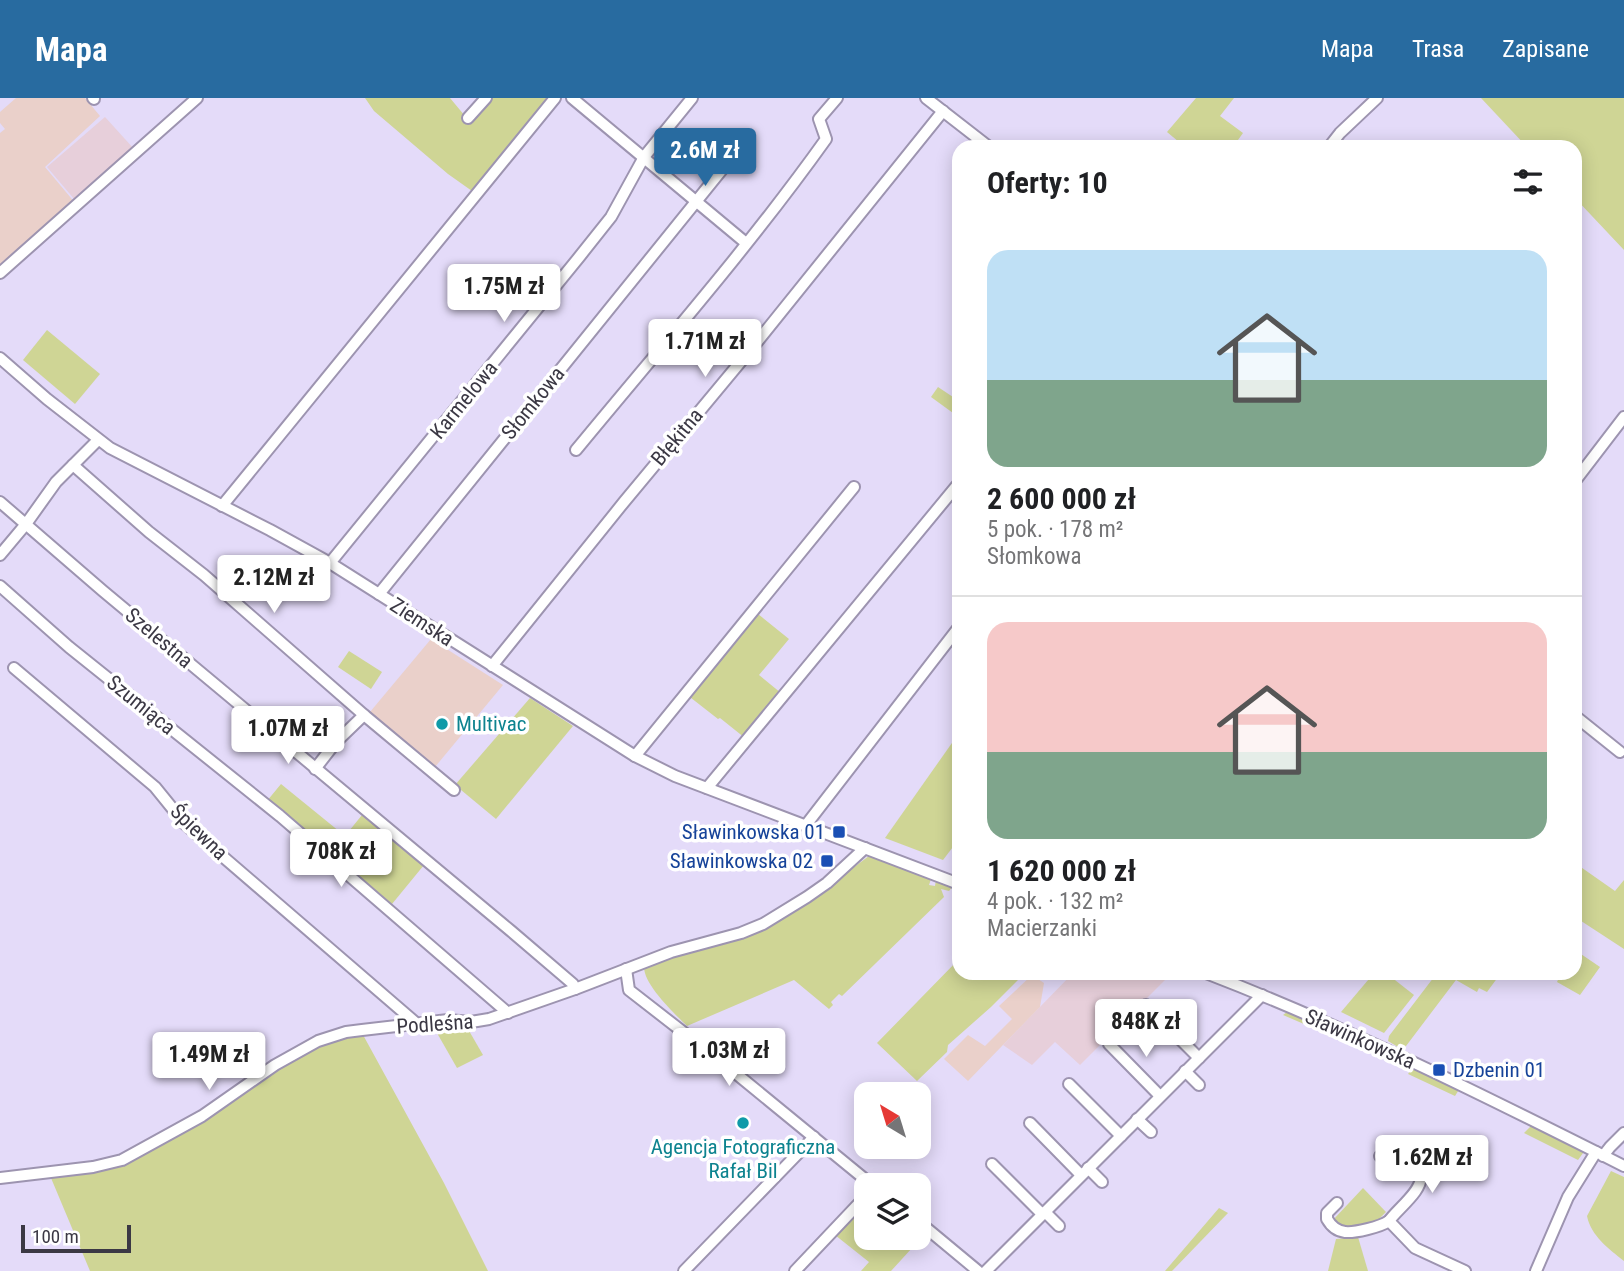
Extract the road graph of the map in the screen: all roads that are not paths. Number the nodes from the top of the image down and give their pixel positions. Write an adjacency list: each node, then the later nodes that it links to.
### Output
1 (197, 98): 17 (street)
2 (486, 98): 10 (street)
3 (555, 98): 27 (street)
4 (572, 98): 14 (street)
5 (692, 98): 14 (street, Karmelowa)
6 (837, 98): 16 (street)
7 (926, 98): 9 (street)
8 (1377, 98): 12 (street)
9 (943, 111): 11 (street); 34 (street, Błękitna)
10 (468, 118)
11 (980, 140)
12 (1334, 140)
13 (741, 146): 15 (street, Słomkowa)
14 (644, 157): 15 (street); 30 (street, Karmelowa)
15 (696, 201): 16 (street); 32 (street, Słomkowa)
16 (746, 243): 21 (street)
17 (0, 273)
18 (0, 358): 20 (street, Ziemska)
19 (1624, 417): 23 (street)
20 (97, 440): 22 (street); 27 (street, Ziemska)
21 (576, 450)
22 (73, 465): 28 (street); 36 (street)
23 (1582, 472)
24 (854, 487): 39 (street)
25 (952, 491): 41 (street)
26 (0, 502): 28 (street, Szelestna)
27 (222, 506): 30 (street, Ziemska)
28 (26, 524): 29 (street); 40 (street, Szelestna)
29 (0, 555)
30 (330, 563): 32 (street, Ziemska)
31 (0, 586): 53 (street, Szumiąca)
32 (379, 594): 34 (street, Ziemska)
33 (952, 636): 43 (street)
34 (492, 666): 39 (street, Ziemska)
35 (14, 668): 54 (street, Śpiewna)
36 (364, 715): 40 (street); 42 (street)
37 (1582, 722): 38 (street)
38 (1620, 752)
39 (635, 756): 41 (street, Ziemska)
40 (315, 769): 49 (street, Szelestna)
41 (707, 788): 43 (street, Ziemska)
42 (454, 790)
43 (806, 825): 44 (street, Ziemska)
44 (865, 848): 45 (street); 46 (street, Podleśna)
45 (952, 881)
46 (626, 969): 47 (street, Podleśna); 50 (street)
47 (607, 976): 49 (street, Podleśna); 50 (street)
48 (1224, 980): 51 (street, Sławinkowska)
49 (575, 989): 53 (street, Podleśna)
50 (629, 990): 66 (street)
51 (1262, 995): 56 (street); 67 (street, Sławinkowska)
52 (1146, 1005): 56 (street)
53 (508, 1013): 54 (street, Podleśna)
54 (416, 1023): 73 (street, Podleśna)
55 (1108, 1044): 60 (street)
56 (1199, 1058): 57 (street)
57 (1187, 1069): 58 (street); 60 (street)
58 (1201, 1083)
59 (1069, 1084): 65 (street)
60 (1160, 1096): 61 (street)
61 (1139, 1117): 63 (street); 65 (street)
62 (1030, 1124): 71 (street)
63 (1153, 1131)
64 (1624, 1133): 67 (street)
65 (1121, 1136): 71 (street)
66 (814, 1137): 72 (street); 81 (street)
67 (1599, 1154): 70 (street, Sławinkowska); 86 (street)
68 (1380, 1156): 78 (street)
69 (992, 1164): 77 (street)
70 (1624, 1166)
71 (1087, 1169): 74 (street); 77 (street)
72 (858, 1173)
73 (0, 1178)
74 (1104, 1180)
75 (1336, 1203): 78 (street)
76 (854, 1209): 82 (street)
77 (1043, 1213): 79 (street); 84 (street)
78 (1389, 1221): 85 (street)
79 (1059, 1226)
80 (931, 1232): 83 (street)
81 (684, 1271)
82 (795, 1271)
83 (978, 1271)
84 (986, 1271)
85 (1465, 1271)
86 (1536, 1271)

